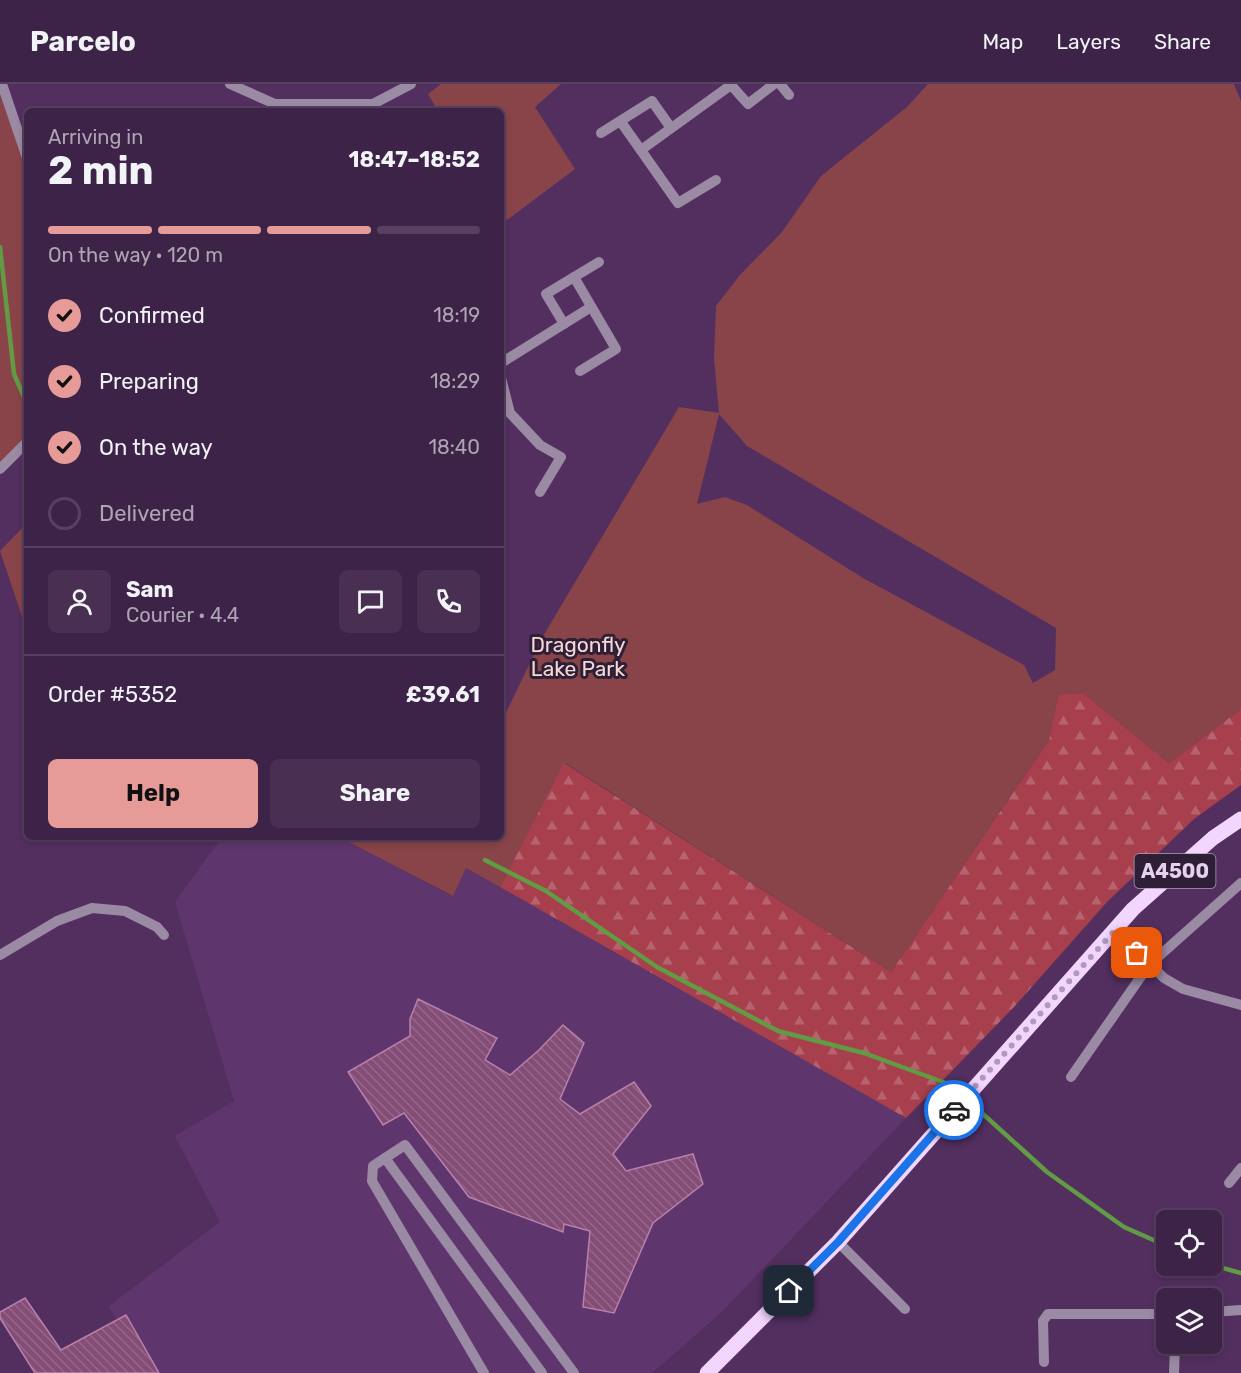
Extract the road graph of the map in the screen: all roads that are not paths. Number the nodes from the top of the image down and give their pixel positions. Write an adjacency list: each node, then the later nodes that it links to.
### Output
1 (2, 84): 13 (street)
2 (230, 84): 8 (street)
3 (411, 84): 9 (street)
4 (774, 84): 6 (street)
5 (780, 84): 7 (street)
6 (730, 85): 11 (street)
7 (789, 95)
8 (274, 107): 9 (street)
9 (374, 107)
10 (621, 122): 11 (street); 12 (street); 14 (street)
11 (670, 128): 14 (street)
12 (601, 133)
13 (24, 149)
14 (641, 150): 15 (street)
15 (716, 180)
16 (599, 262): 17 (street)
17 (574, 277): 18 (street); 19 (street)
18 (591, 307): 19 (street); 21 (street)
19 (564, 324): 20 (street)
20 (504, 361)
21 (580, 371)
22 (504, 390): 25 (street)
23 (24, 445): 24 (street)
24 (0, 468)
25 (540, 492)
26 (1241, 819): 28 (main road, A4500)
27 (1241, 883): 31 (street)
28 (1115, 930): 31 (street); 37 (main road, A4500)
29 (164, 935): 30 (street)
30 (0, 955)
31 (1149, 965): 32 (street); 33 (street)
32 (1241, 1005)
33 (1071, 1077)
34 (385, 1158): 44 (street); 45 (street); 46 (street)
35 (1241, 1168): 36 (street)
36 (1229, 1183)
37 (838, 1242): 38 (street); 47 (main road, A4500)
38 (905, 1309)
39 (1241, 1310): 40 (street)
40 (1222, 1311)
41 (1156, 1314): 43 (street)
42 (1175, 1354): 48 (street)
43 (1044, 1362)
44 (484, 1373)
45 (542, 1373)
46 (574, 1373)
47 (707, 1373)
48 (1174, 1373)

